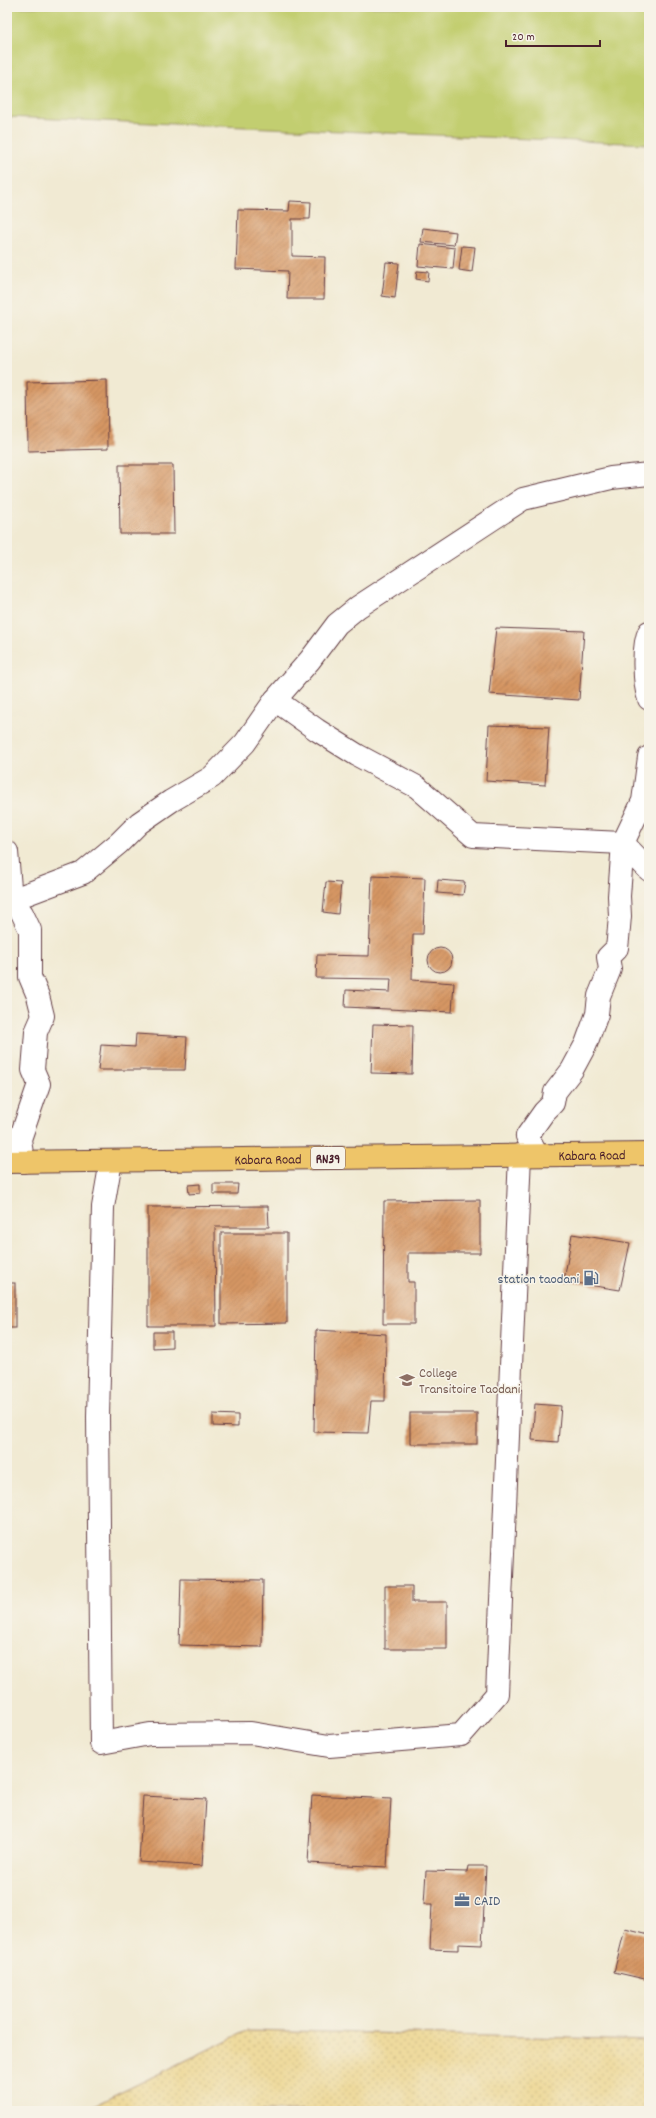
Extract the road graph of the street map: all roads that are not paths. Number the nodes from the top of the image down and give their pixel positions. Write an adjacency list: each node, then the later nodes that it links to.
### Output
1 (649, 474): 4 (street)
2 (649, 632): 3 (street)
3 (649, 699)
4 (275, 700): 6 (street); 9 (street)
5 (649, 757): 6 (street)
6 (623, 843): 8 (street); 11 (street)
7 (7, 852): 9 (street)
8 (649, 870)
9 (11, 900): 13 (street)
10 (649, 1154): 11 (main road, Kabara Road / RN39)
11 (528, 1155): 12 (main road, Kabara Road / RN39); 12 (street)
12 (111, 1160): 13 (main road, Kabara Road / RN39)
13 (15, 1162)

